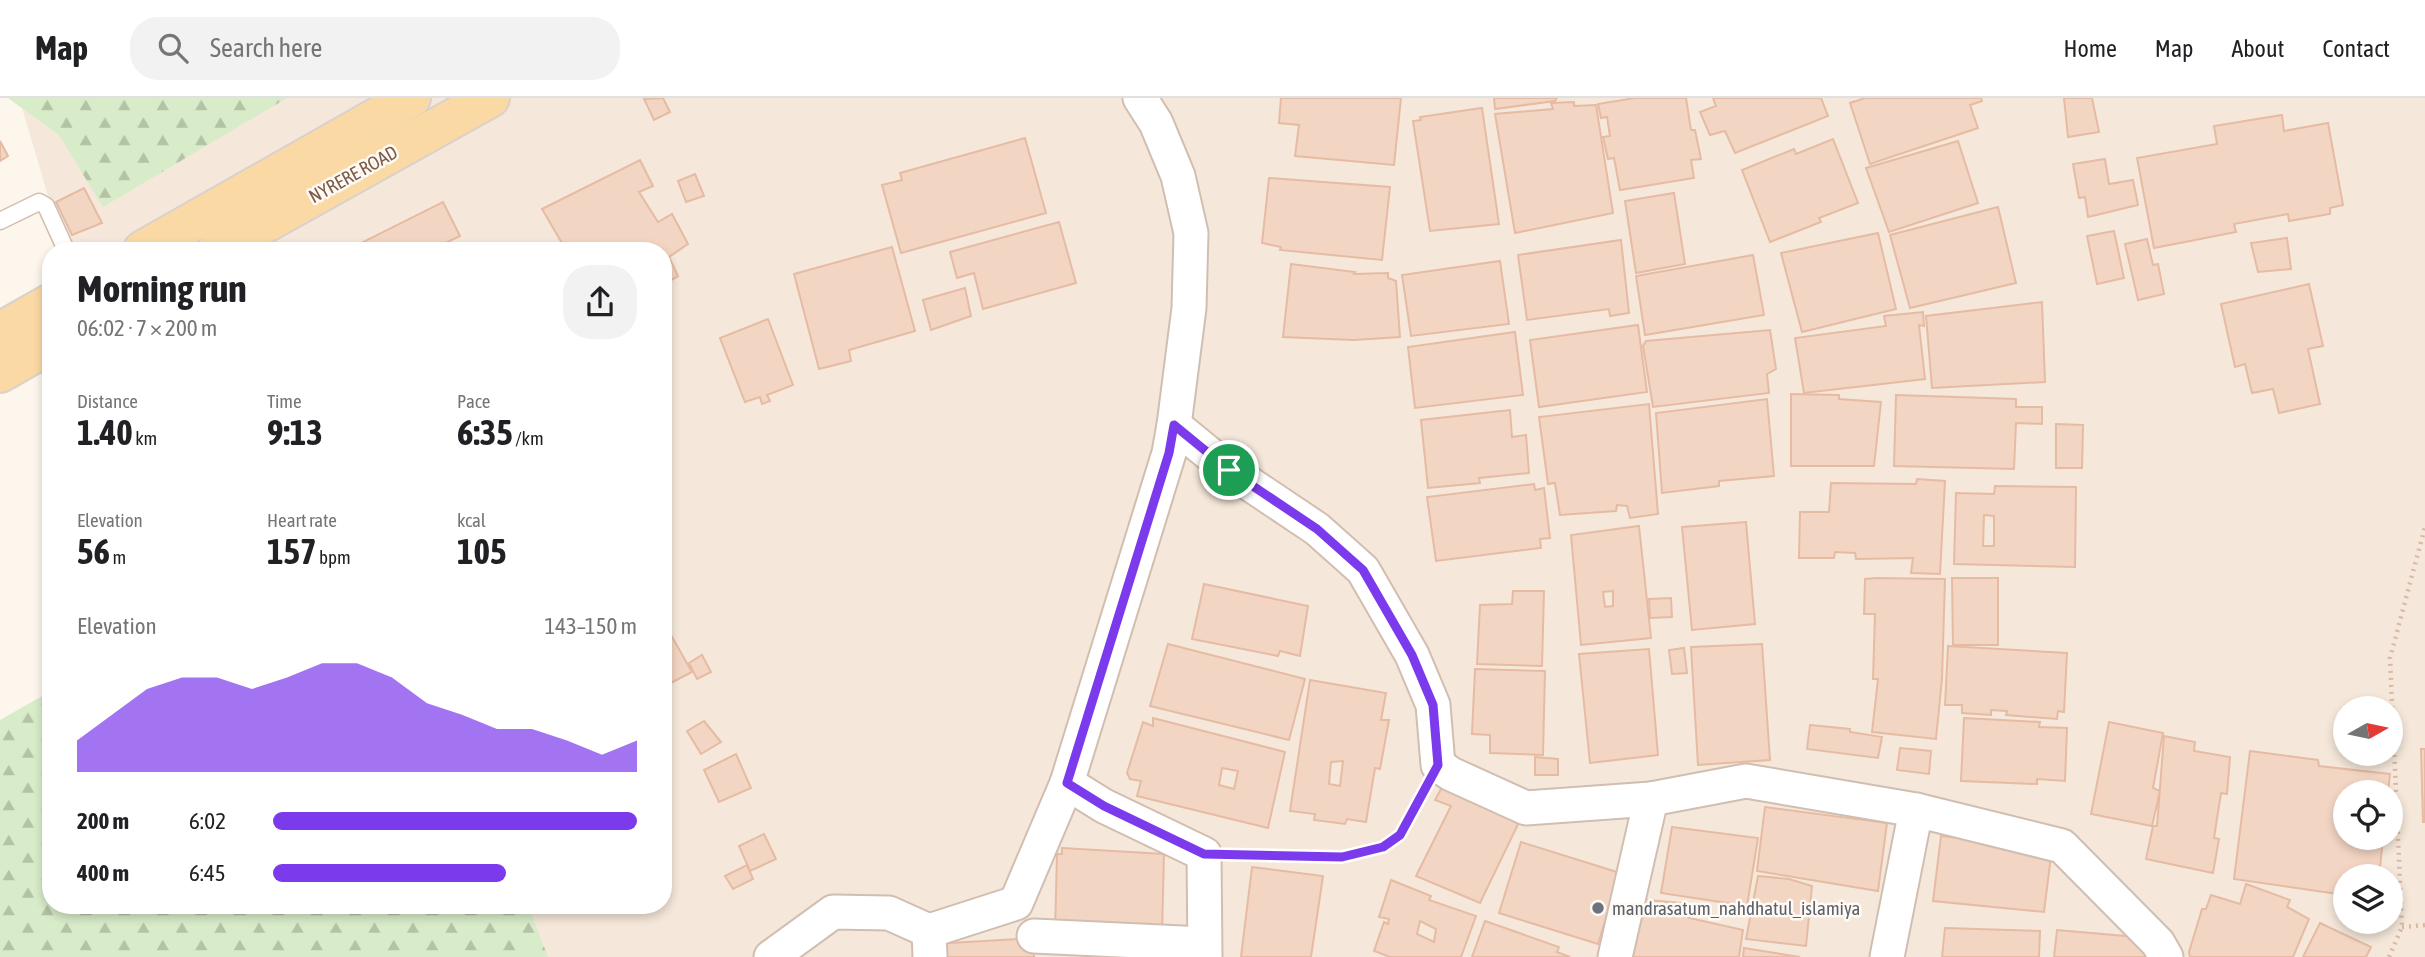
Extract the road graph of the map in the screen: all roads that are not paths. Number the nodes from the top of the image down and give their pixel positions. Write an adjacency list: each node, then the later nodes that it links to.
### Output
1 (411, 98): 6 (main road, NYRERE ROAD)
2 (490, 98): 7 (main road, NYRERE ROAD)
3 (1140, 98): 12 (street)
4 (0, 221): 5 (lane)
5 (62, 242)
6 (157, 242)
7 (231, 242)
8 (42, 308): 9 (main road)
9 (0, 332)
10 (42, 349): 11 (main road)
11 (0, 373)
12 (1174, 425): 13 (street); 14 (street)
13 (1067, 783): 16 (street); 19 (street)
14 (1651, 799): 15 (street); 21 (street)
15 (1916, 810): 22 (street); 23 (street)
16 (1016, 903): 17 (street); 18 (street)
17 (929, 944): 20 (street)
18 (1036, 947): 19 (street)
19 (1204, 950)
20 (771, 957)
21 (1615, 957)
22 (1887, 957)
23 (2166, 957)

